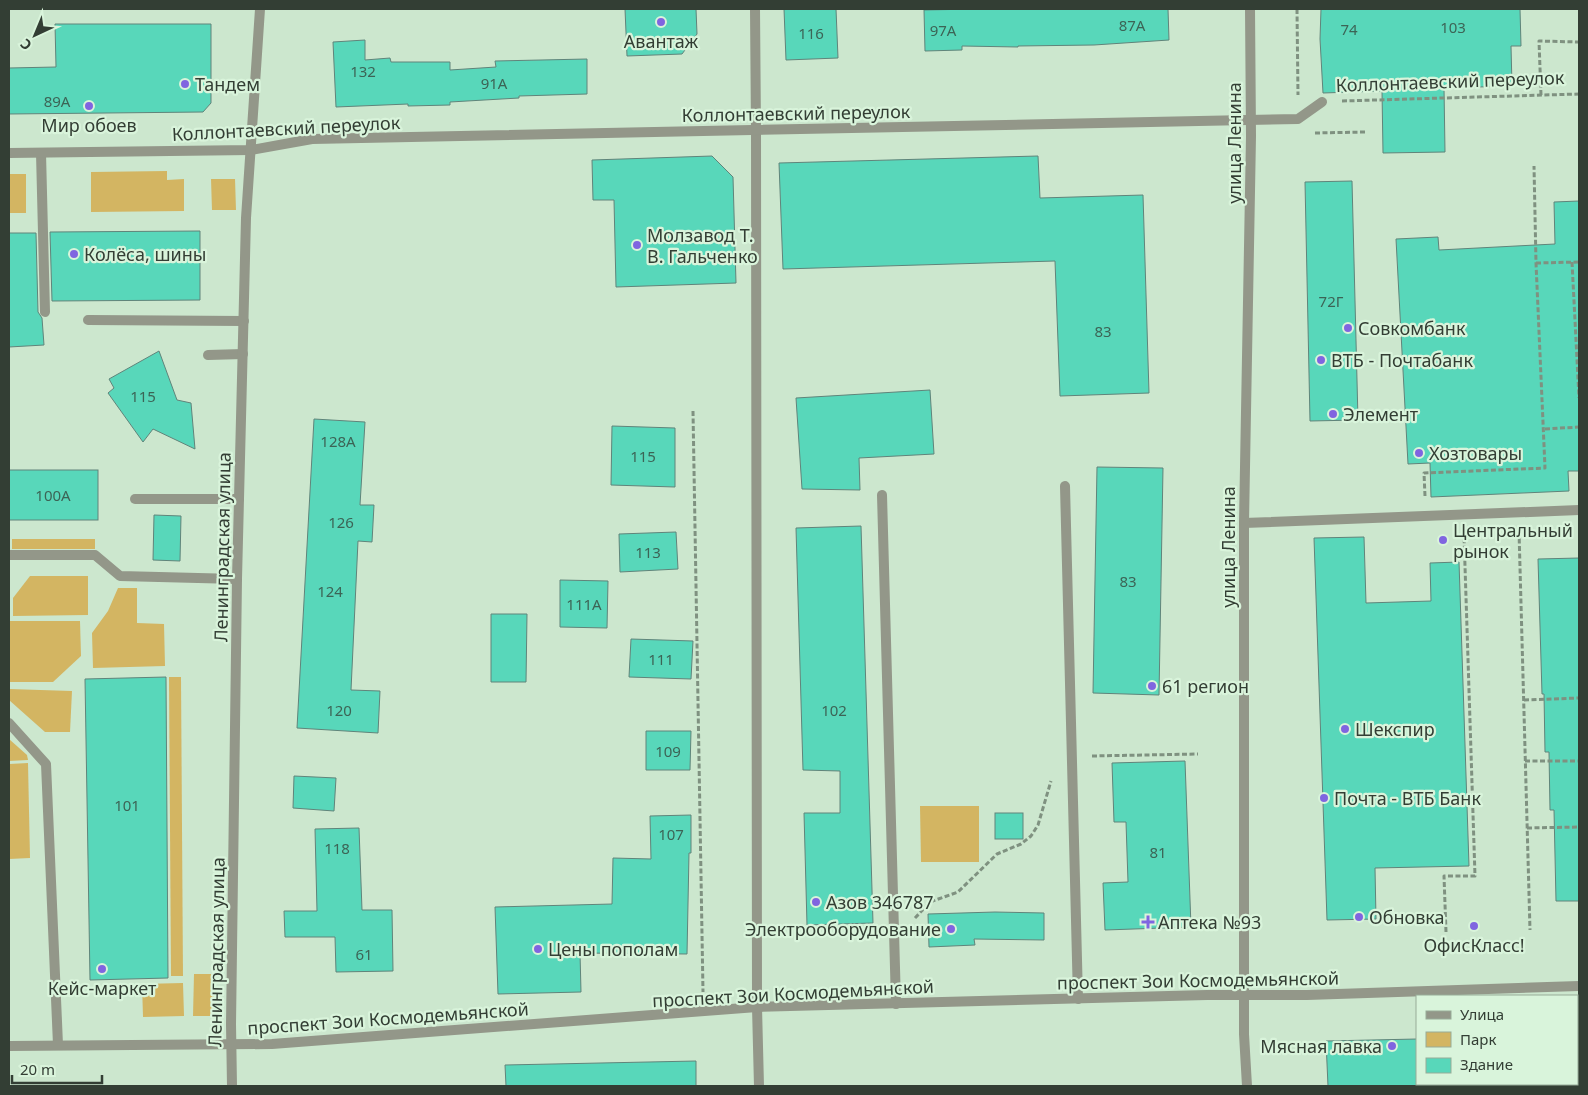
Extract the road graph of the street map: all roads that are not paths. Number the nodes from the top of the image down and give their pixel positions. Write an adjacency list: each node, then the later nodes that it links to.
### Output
1 (260, 9): 7 (street, Ленинградская улица)
2 (755, 9): 6 (street)
3 (1250, 9): 5 (street, улица Ленина)
4 (1322, 102): 5 (street, Коллонтаевский переулок)
5 (1250, 120): 6 (street, Коллонтаевский переулок); 20 (street, улица Ленина)
6 (756, 131): 7 (street, Коллонтаевский переулок); 28 (street)
7 (251, 150): 9 (street, Коллонтаевский переулок); 12 (street, Ленинградская улица)
8 (9, 153): 9 (street, Коллонтаевский переулок)
9 (41, 153): 10 (street)
10 (45, 312)
11 (88, 320): 12 (street)
12 (244, 321): 13 (street, Ленинградская улица)
13 (243, 354): 14 (street); 18 (street, Ленинградская улица)
14 (208, 355)
15 (1064, 486): 26 (street)
16 (882, 495): 27 (street)
17 (135, 499): 18 (street)
18 (239, 499): 22 (street, Ленинградская улица)
19 (1579, 510): 20 (street)
20 (1244, 523): 25 (street, улица Ленина)
21 (9, 556): 22 (street)
22 (237, 580): 30 (street, Ленинградская улица)
23 (9, 723): 29 (street)
24 (1579, 986): 25 (street, проспект Зои Космодемьянской)
25 (1244, 995): 26 (street, проспект Зои Космодемьянской); 34 (street, улица Ленина)
26 (1078, 999): 27 (street, проспект Зои Космодемьянской)
27 (896, 1004): 28 (street, проспект Зои Космодемьянской)
28 (757, 1007): 30 (street, проспект Зои Космодемьянской); 33 (street)
29 (58, 1045): 30 (street, проспект Зои Космодемьянской); 31 (street, проспект Зои Космодемьянской)
30 (231, 1045): 32 (street, Ленинградская улица)
31 (9, 1046)
32 (232, 1086)
33 (759, 1086)
34 (1247, 1086)

